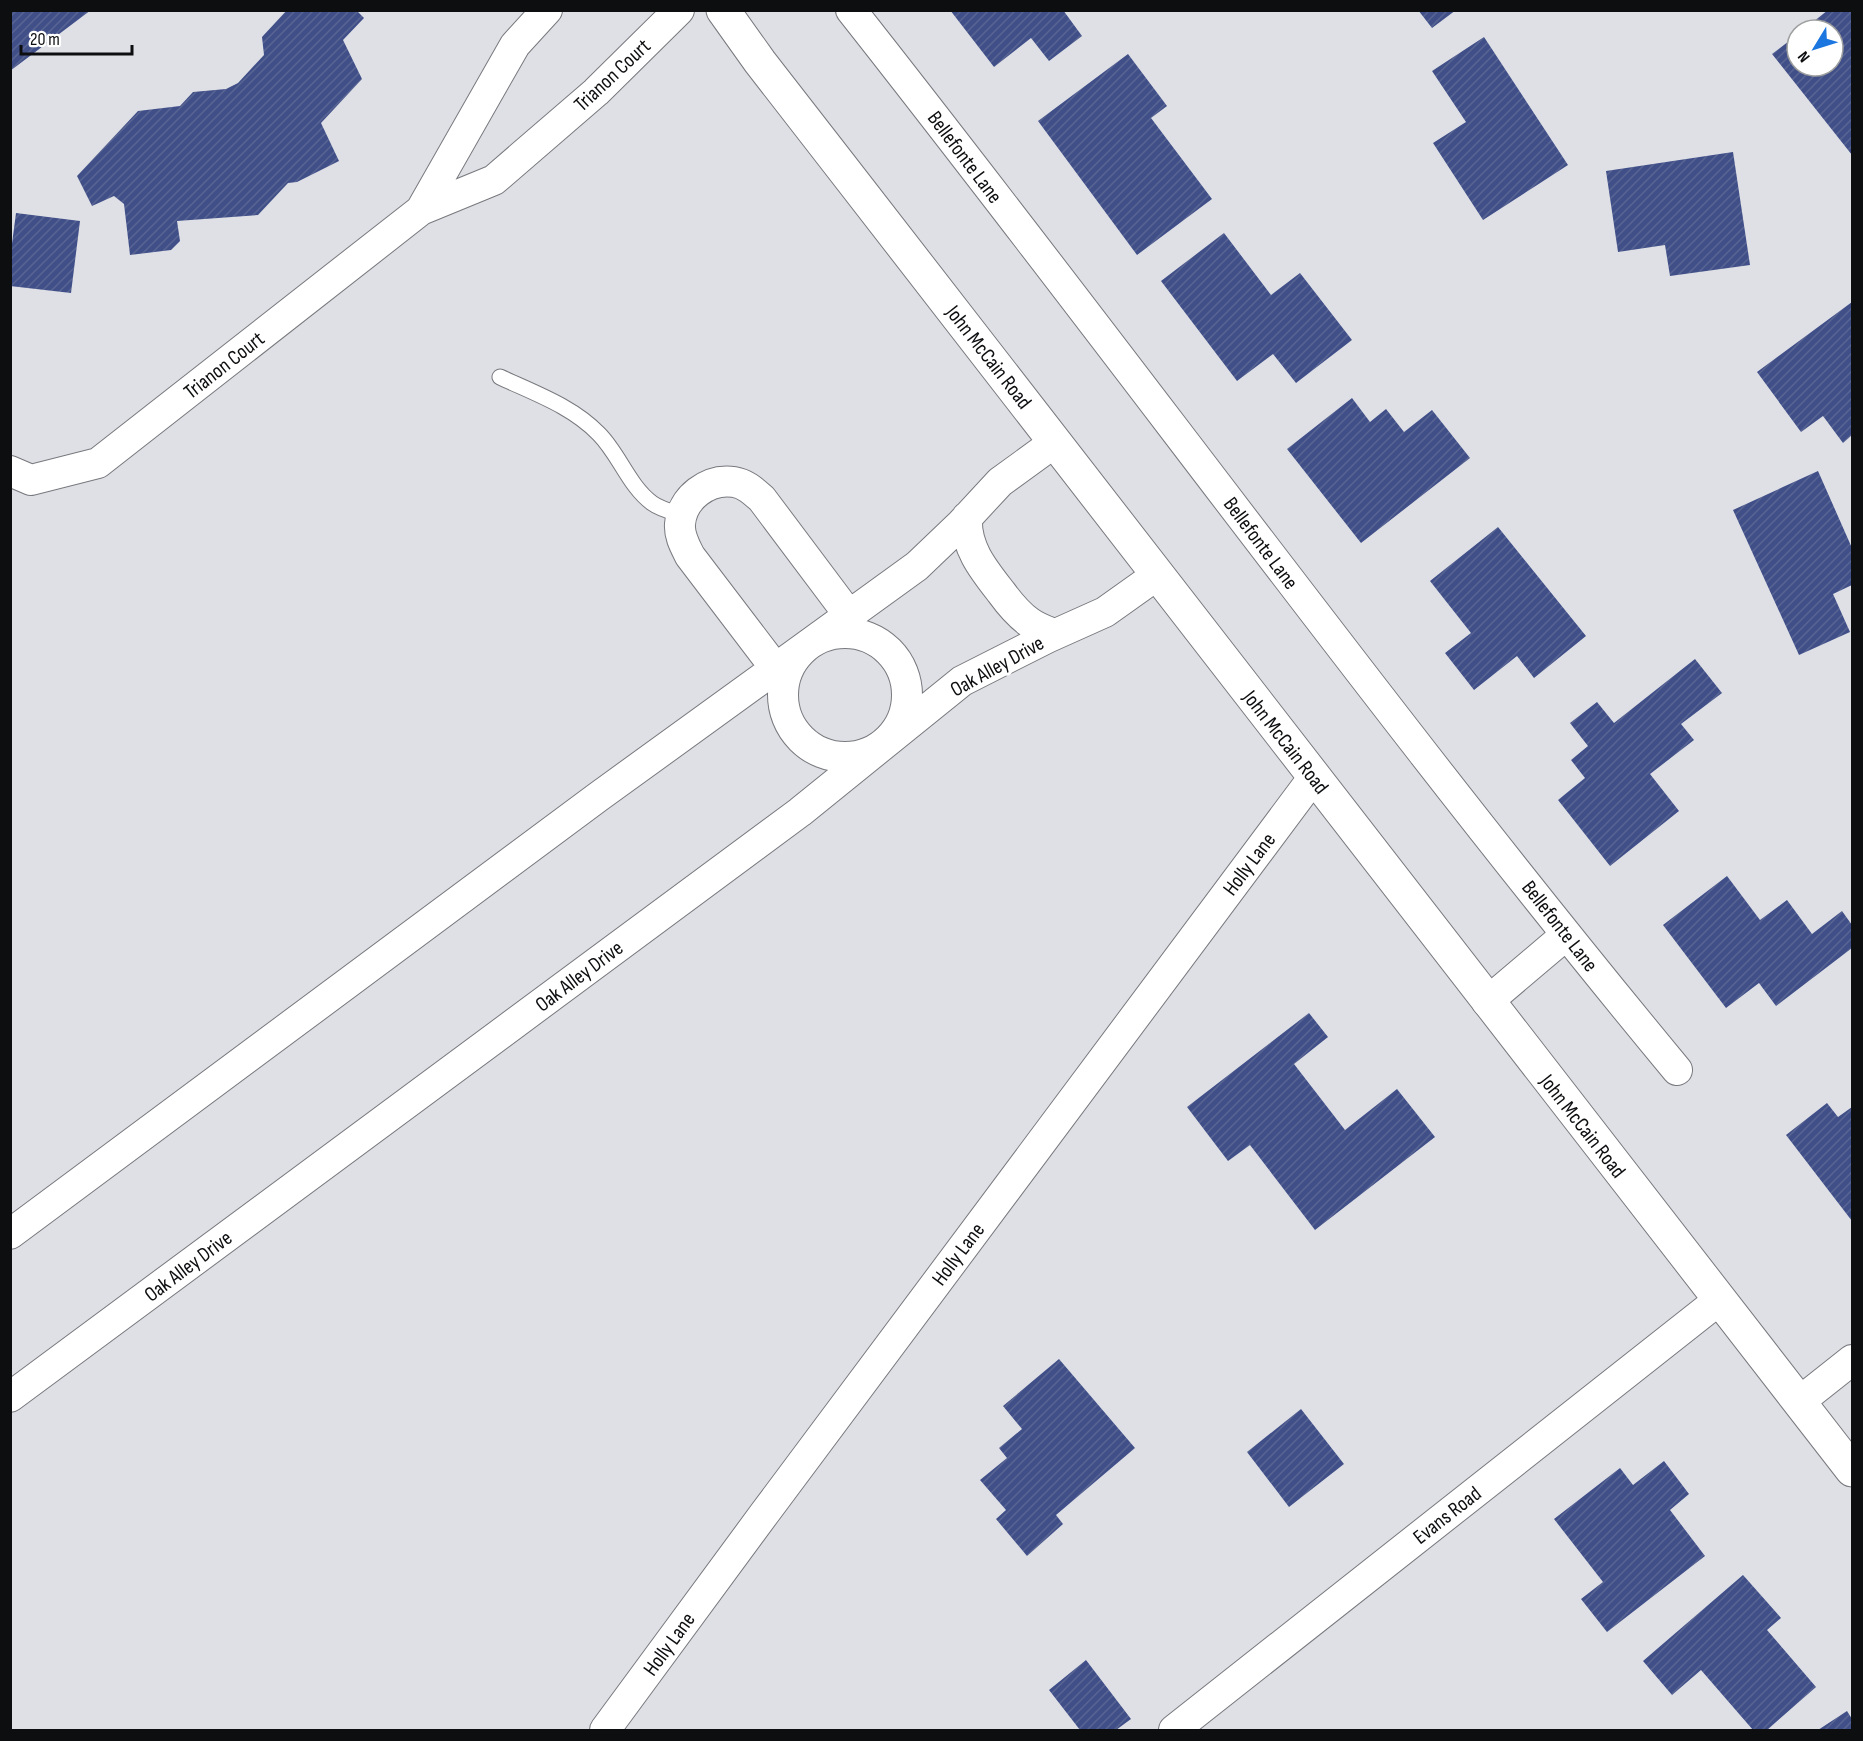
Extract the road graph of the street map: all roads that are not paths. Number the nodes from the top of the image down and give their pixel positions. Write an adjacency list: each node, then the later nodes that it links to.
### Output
1 (547, 10): 5 (street, Trianon Court)
2 (679, 10): 5 (street, Trianon Court)
3 (723, 10): 7 (main road, John McCain Road)
4 (851, 10): 18 (street, Bellefonte Lane)
5 (421, 210): 8 (street, Trianon Court)
6 (500, 377): 9 (lane)
7 (1055, 442): 10 (street); 11 (main road, John McCain Road)
8 (10, 471)
9 (682, 515): 12 (street); 15 (street)
10 (968, 517): 12 (street); 13 (street)
11 (1157, 575): 13 (street, Oak Alley Drive); 17 (main road, John McCain Road)
12 (849, 615): 14 (street)
13 (1054, 634): 16 (street, Oak Alley Drive)
14 (806, 646): 15 (street); 16 (street); 16 (street)
15 (776, 669): 21 (street)
16 (878, 749): 24 (street, Oak Alley Drive)
17 (1313, 778): 19 (main road, John McCain Road); 27 (street, Holly Lane)
18 (1566, 935): 19 (street); 20 (street, Bellefonte Lane)
19 (1487, 1002): 22 (main road, John McCain Road)
20 (1677, 1070)
21 (10, 1234)
22 (1719, 1300): 25 (main road, John McCain Road); 28 (street, Evans Road)
23 (1852, 1360): 25 (street)
24 (10, 1397)
25 (1799, 1402): 26 (main road, John McCain Road)
26 (1852, 1470)
27 (605, 1731)
28 (1174, 1731)

